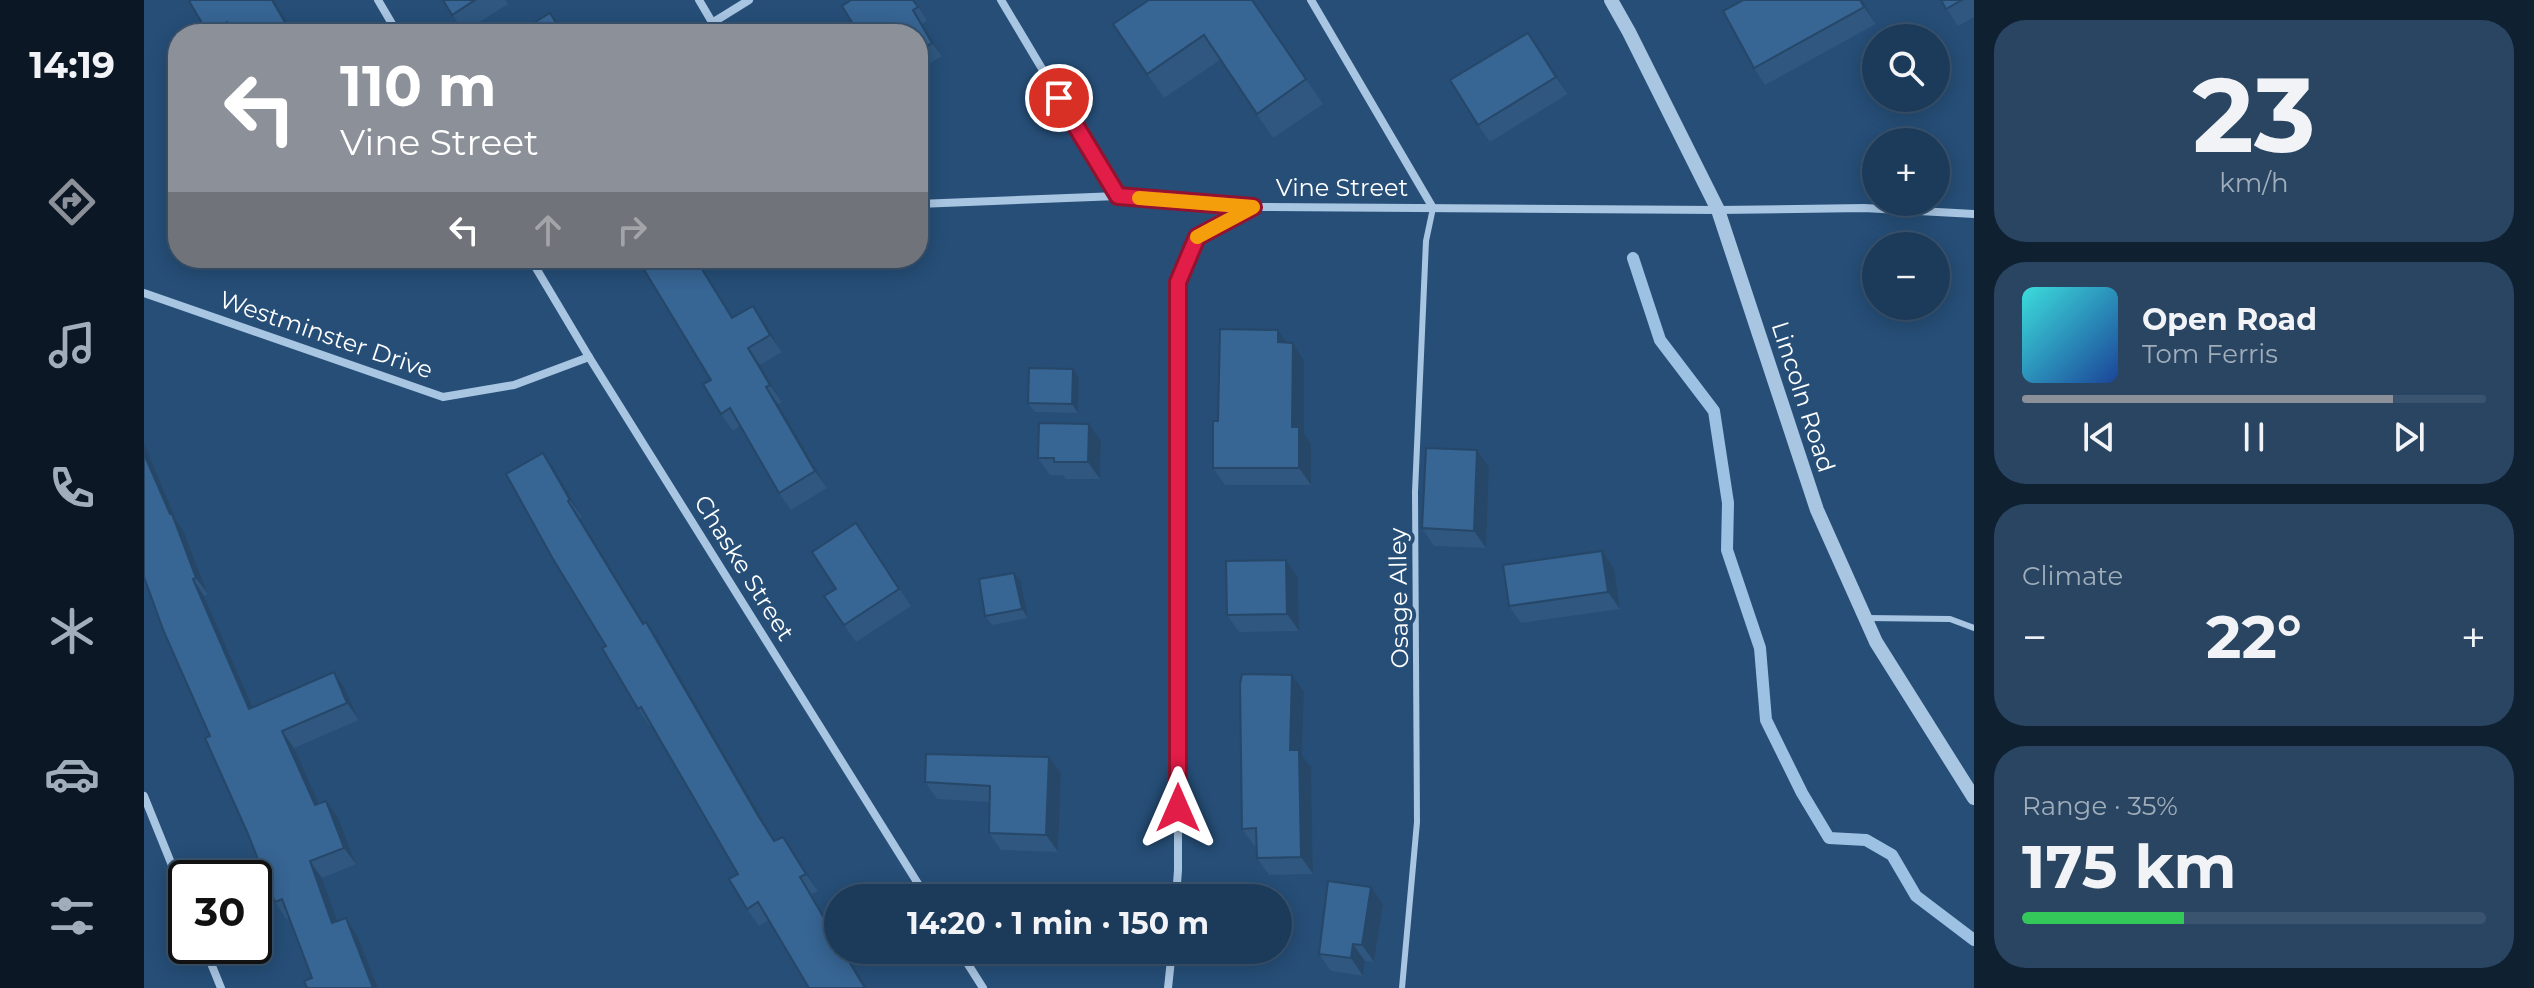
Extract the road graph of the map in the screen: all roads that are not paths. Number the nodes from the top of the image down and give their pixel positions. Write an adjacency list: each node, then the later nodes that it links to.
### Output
1 (378, 0): 8 (street)
2 (699, 0): 7 (street)
3 (749, 0): 7 (street)
4 (1001, 0): 9 (street)
5 (1311, 0): 12 (street)
6 (1611, 0): 13 (street, Lincoln Road)
7 (712, 23)
8 (392, 24)
9 (1118, 196): 10 (street, Vine Street); 11 (street, Vine Street)
10 (928, 204)
11 (1253, 207): 12 (street, Vine Street); 24 (street)
12 (1433, 208): 13 (street, Vine Street); 31 (lane, Osage Alley)
13 (1718, 210): 14 (street, Vine Street); 18 (street, Lincoln Road)
14 (1974, 214)
15 (536, 268): 17 (street, Chaske Street)
16 (144, 293): 17 (street, Westminster Drive)
17 (589, 357): 23 (street, Chaske Street)
18 (1866, 618): 19 (lane); 21 (street, Lincoln Road)
19 (1974, 628)
20 (144, 796): 22 (street)
21 (1974, 798)
22 (170, 860)
23 (918, 884)
24 (1177, 884)
25 (211, 964): 28 (street)
26 (968, 964): 29 (street)
27 (1171, 964): 30 (street)
28 (221, 988)
29 (983, 988)
30 (1168, 988)
31 (1402, 988)

